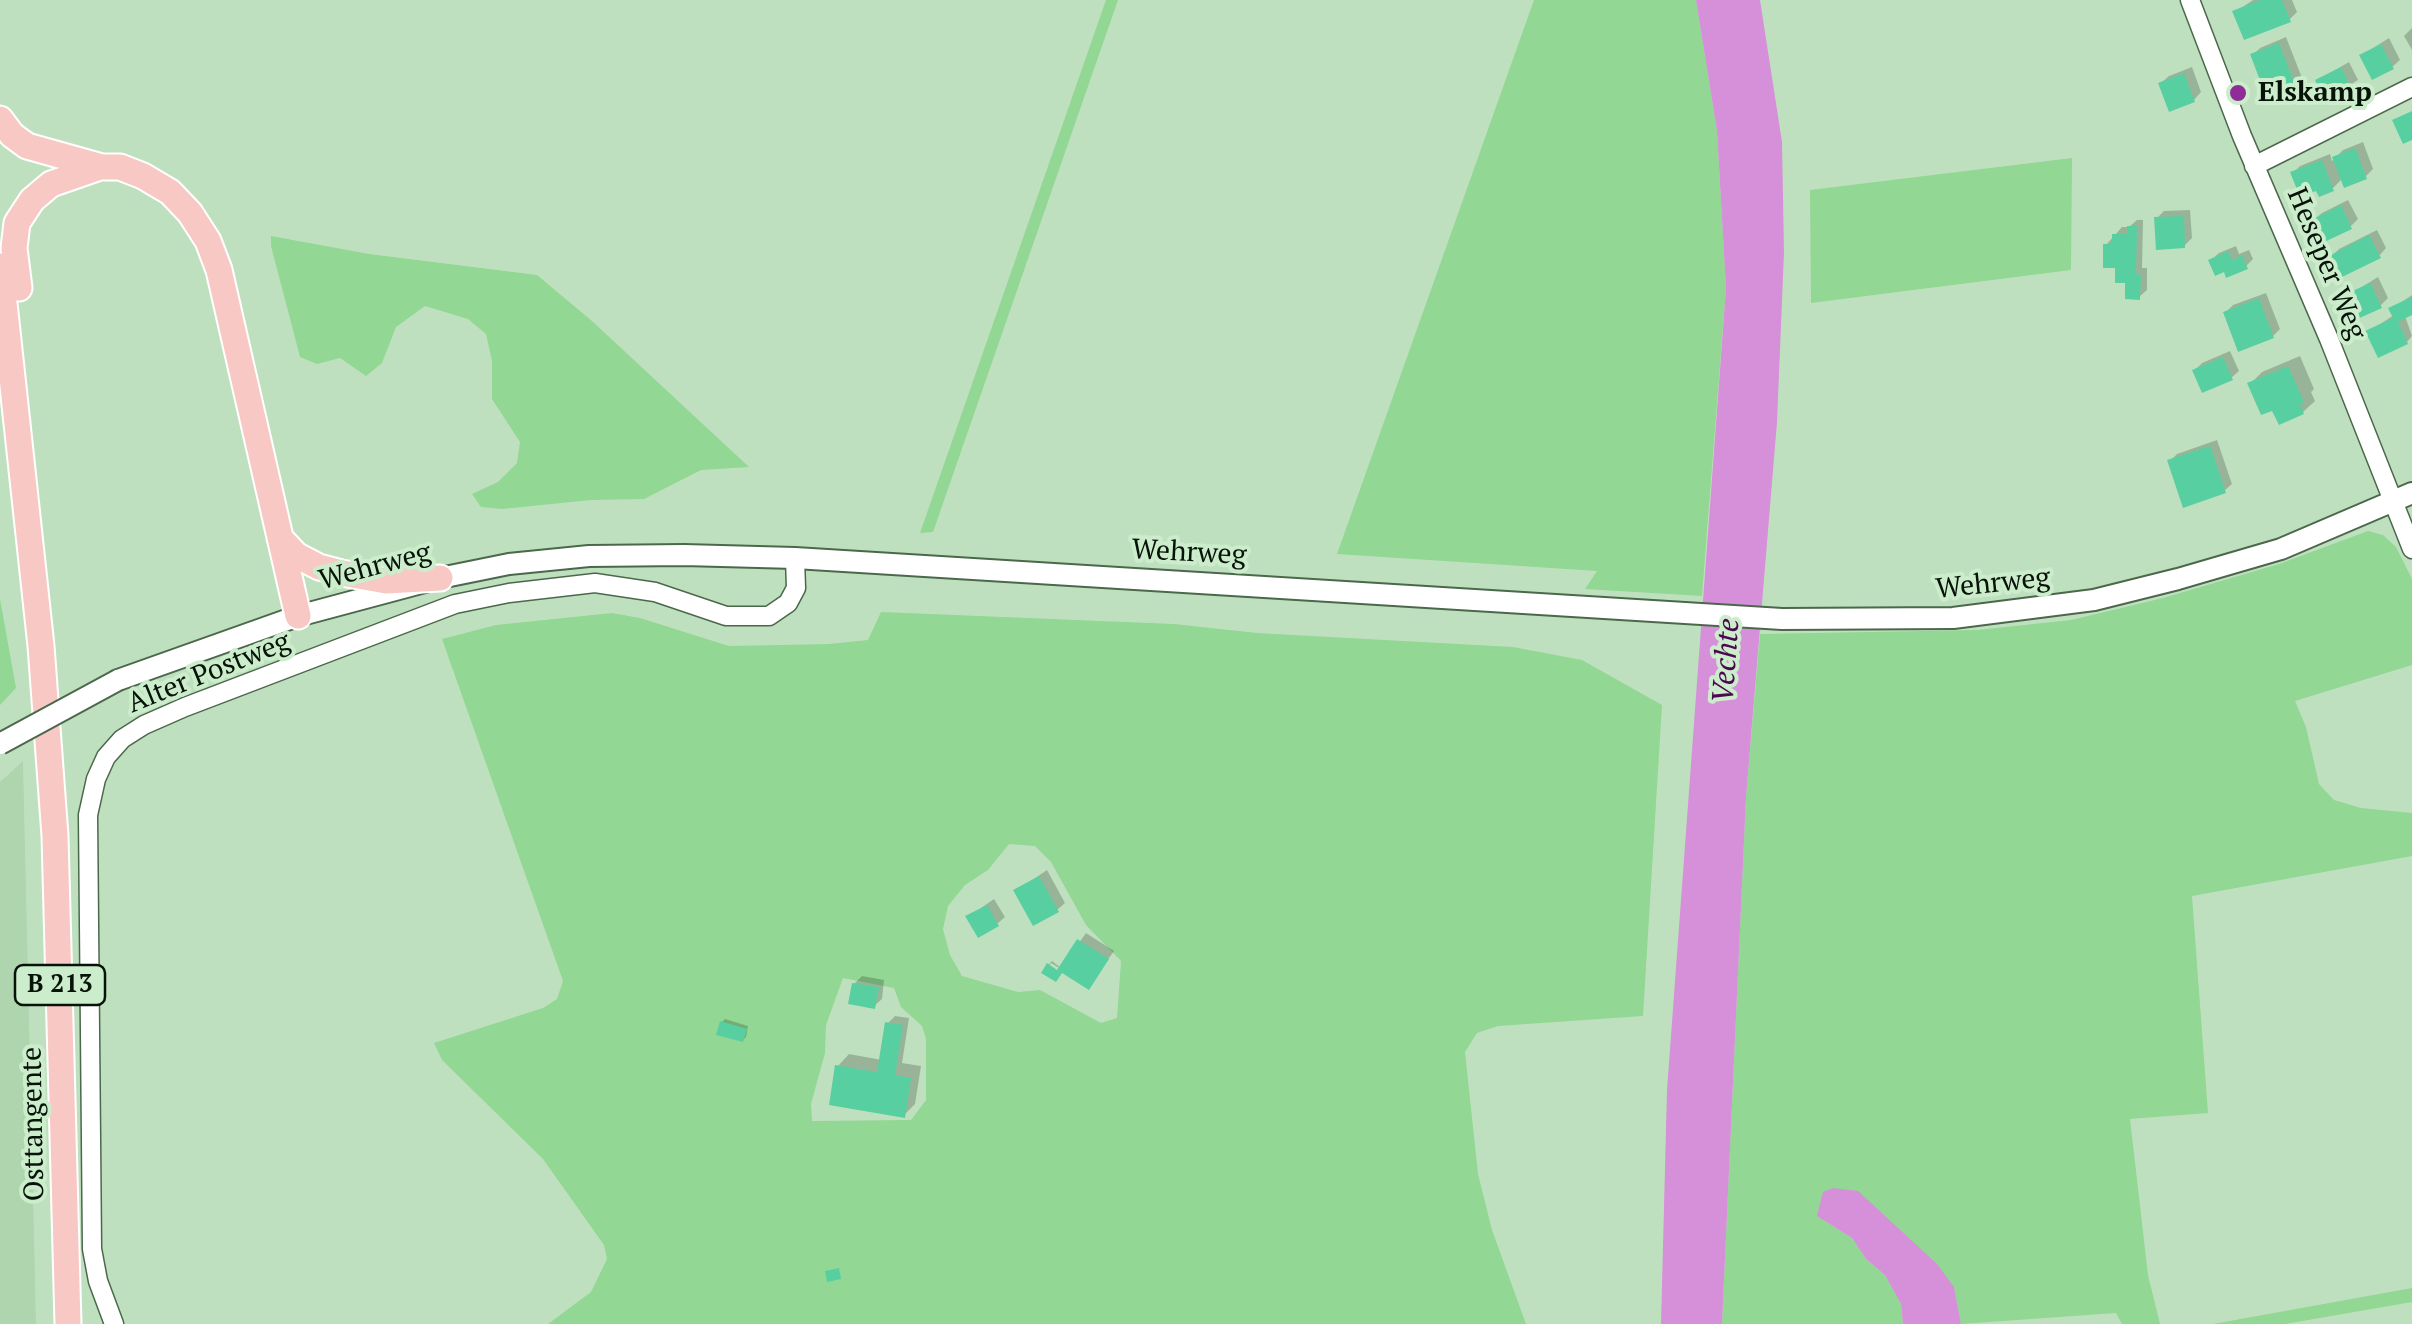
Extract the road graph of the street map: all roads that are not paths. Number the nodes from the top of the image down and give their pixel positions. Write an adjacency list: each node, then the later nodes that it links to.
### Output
1 (2190, 0): 4 (street, Heseper Weg)
2 (2412, 87): 4 (street)
3 (0, 120): 5 (main road)
4 (2254, 166): 9 (street, Heseper Weg)
5 (102, 167): 7 (main road); 10 (main road)
6 (0, 266): 7 (main road, Osttangente / B 213)
7 (7, 382): 16 (main road, Osttangente / B 213)
8 (2412, 493): 9 (street, Wehrweg)
9 (2392, 504): 11 (street, Heseper Weg); 12 (street, Wehrweg)
10 (280, 538): 13 (main road); 14 (main road)
11 (2412, 549)
12 (795, 558): 13 (street, Wehrweg); 17 (street, Alter Postweg)
13 (440, 578): 14 (street, Wehrweg)
14 (298, 616): 15 (street, Wehrweg, bridge)
15 (0, 744)
16 (68, 1324)
17 (114, 1324)

